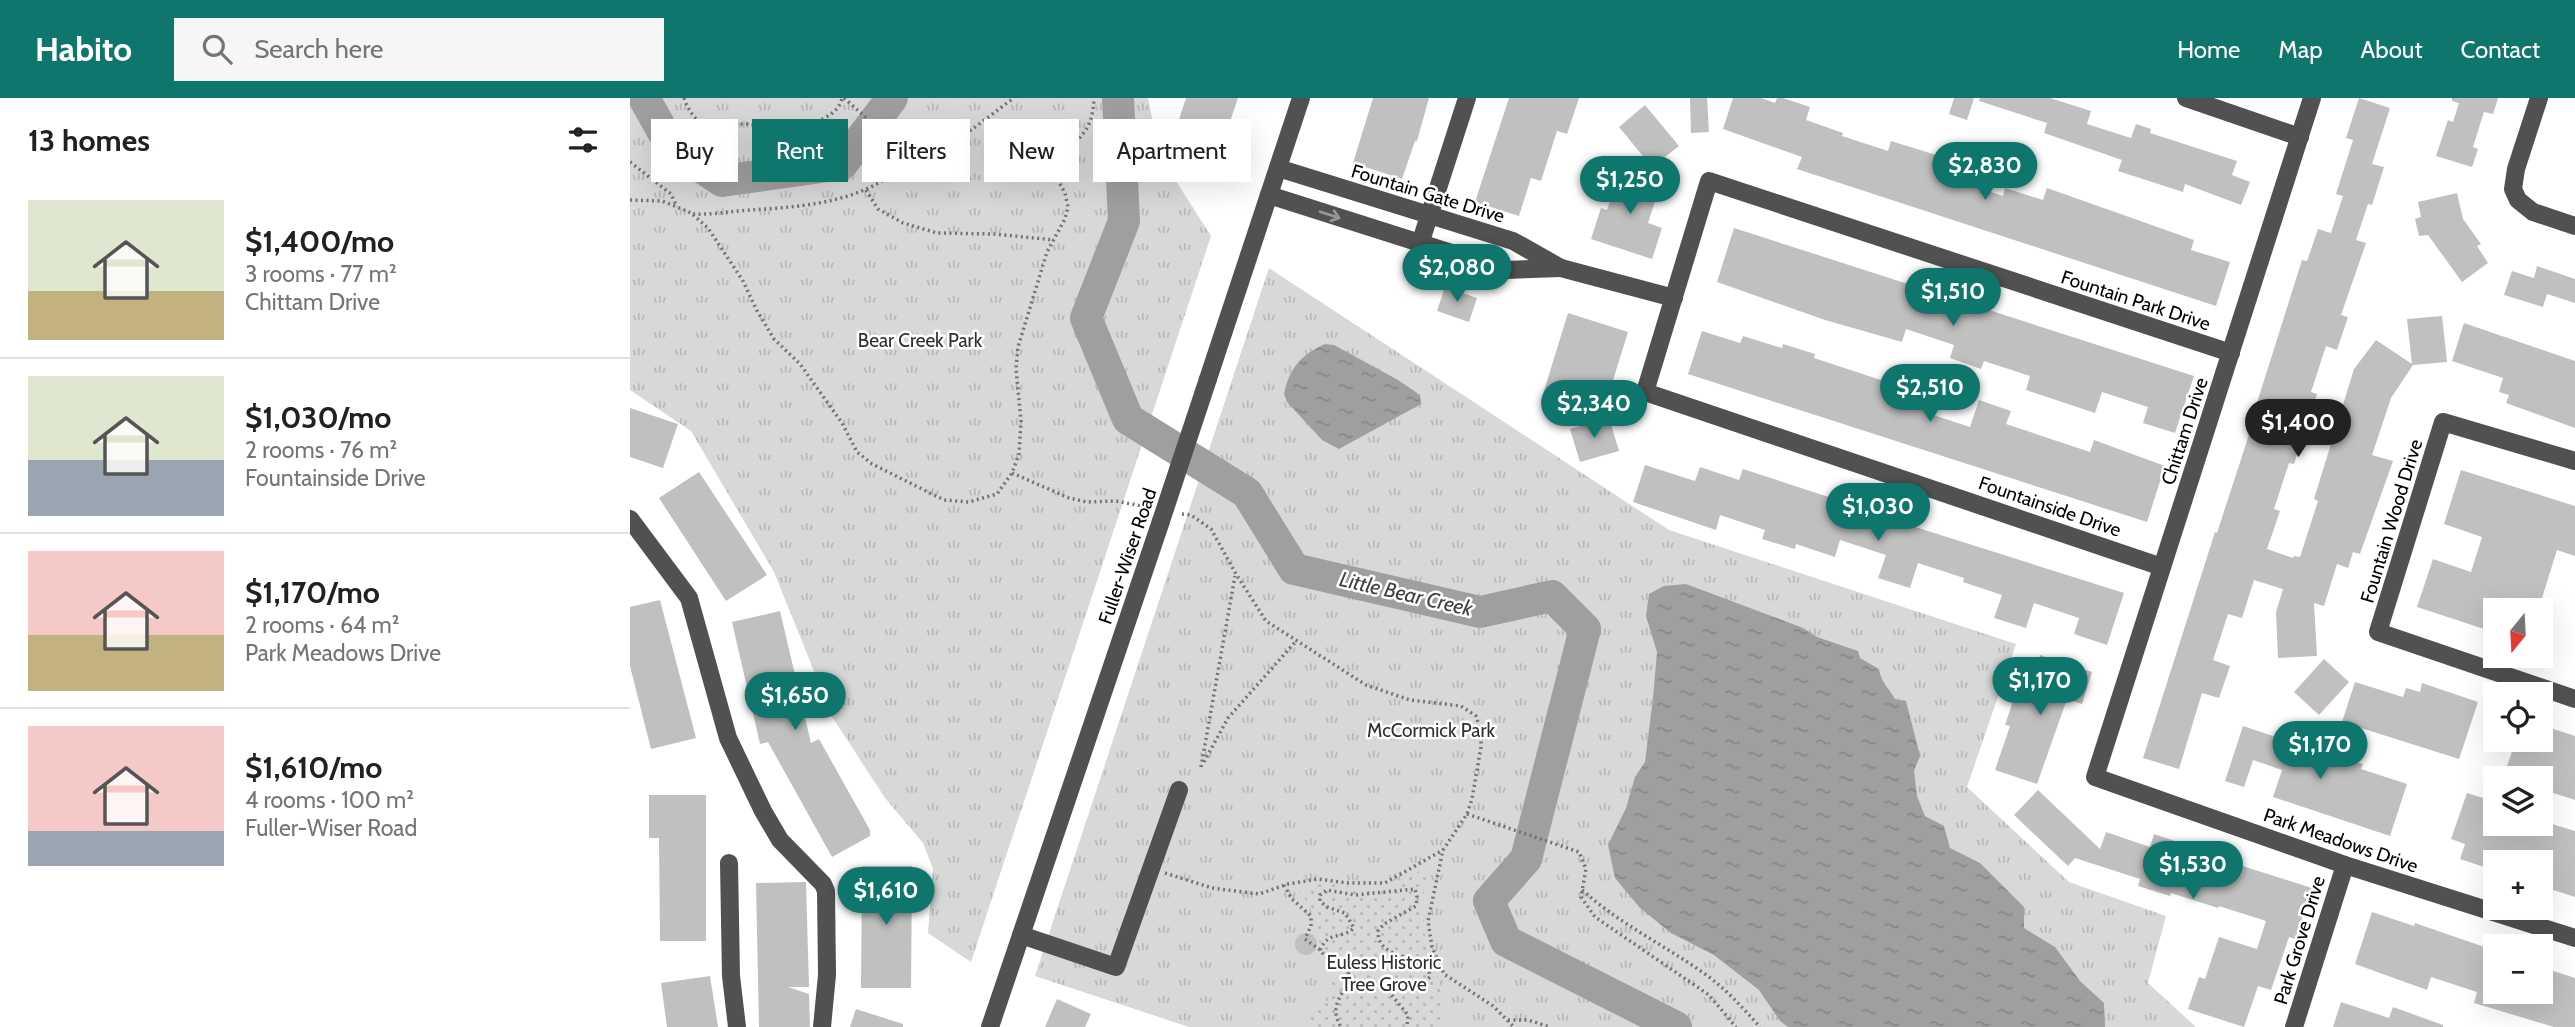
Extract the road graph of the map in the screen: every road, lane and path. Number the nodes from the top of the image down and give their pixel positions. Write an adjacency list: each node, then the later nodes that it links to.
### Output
1 (684, 98): 2 (path)
2 (843, 98): 10 (path)
3 (1014, 98): 11 (path)
4 (1094, 98): 23 (path)
5 (1301, 98): 14 (street, Fuller-Wiser Road)
6 (1467, 98): 21 (street)
7 (2186, 98): 12 (street)
8 (2312, 98): 12 (street, Chittam Drive)
9 (2539, 98): 22 (street)
10 (866, 119)
11 (970, 129)
12 (2300, 137): 27 (street, Chittam Drive)
13 (630, 162): 19 (path)
14 (1278, 168): 17 (street, Fuller-Wiser Road); 21 (street, Fountain Gate Drive)
15 (880, 182): 16 (path)
16 (866, 190): 20 (path); 23 (path)
17 (1269, 195): 24 (street, Fountain Gate Drive, one-way to 24); 31 (street, Fuller-Wiser Road, bridge)
18 (630, 200): 19 (path)
19 (677, 207): 20 (path)
20 (691, 214): 29 (path)
21 (1429, 215): 24 (street); 25 (street, Fountain Gate Drive)
22 (2575, 226)
23 (1054, 240): 29 (path)
24 (1420, 244): 25 (street, Fountain Gate Drive)
25 (1561, 268): 26 (street, Fountain Gate Drive)
26 (1674, 298): 27 (street, Fountain Park Drive); 33 (street, Fountainside Drive)
27 (2231, 353): 33 (street, Chittam Drive)
28 (2575, 461): 36 (street, Fountain Wood Drive)
29 (1012, 473): 31 (path)
30 (1178, 513): 34 (path)
31 (1157, 515): 46 (street, Fuller-Wiser Road)
32 (630, 519): 51 (street)
33 (2162, 567): 37 (street, Chittam Drive)
34 (1236, 574): 35 (path); 35 (path)
35 (1297, 640): 39 (path)
36 (2575, 699)
37 (2095, 777): 42 (street, Park Meadows Drive)
38 (1179, 790): 43 (street)
39 (1467, 814): 40 (path); 45 (path)
40 (1443, 850): 44 (path); 49 (path)
41 (729, 863): 50 (street)
42 (2345, 865): 47 (street, Park Meadows Drive); 59 (street, Park Grove Drive)
43 (1152, 866): 44 (path); 46 (street)
44 (1284, 885): 48 (path)
45 (1582, 890): 57 (path); 58 (path)
46 (1021, 935): 52 (street, Fuller-Wiser Road)
47 (2575, 938)
48 (1320, 950): 53 (path); 54 (path)
49 (1508, 1020): 55 (path); 56 (path)
50 (737, 1027)
51 (822, 1027)
52 (990, 1027)
53 (1341, 1027)
54 (1408, 1027)
55 (1514, 1027)
56 (1550, 1027)
57 (1735, 1027)
58 (1760, 1027)
59 (2294, 1027)

